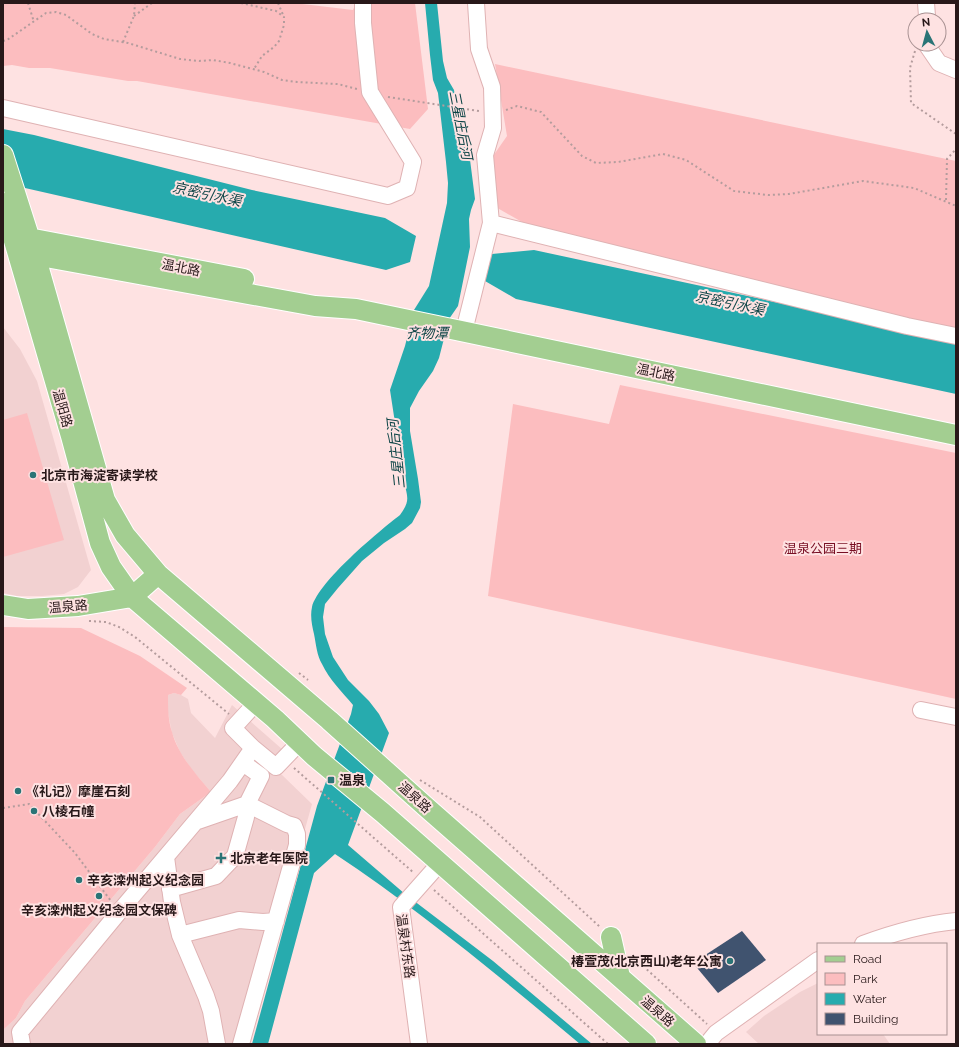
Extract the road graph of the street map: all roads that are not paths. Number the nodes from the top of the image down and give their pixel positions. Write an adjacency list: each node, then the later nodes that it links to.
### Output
1 (363, 3): 5 (street)
2 (476, 3): 8 (street)
3 (927, 52): 4 (street)
4 (956, 70)
5 (3, 108)
6 (3, 155): 7 (main road, 温阳路)
7 (10, 208): 9 (main road, 温阳路)
8 (491, 223): 10 (street); 11 (street)
9 (17, 244): 10 (main road, 温北路); 13 (main road, 温阳路); 14 (main road, 温阳路)
10 (457, 330): 12 (main road, 温北路)
11 (956, 336)
12 (956, 435)
13 (158, 574): 14 (main road); 33 (main road, 温泉路)
14 (132, 597): 15 (main road, 温泉路); 16 (main road)
15 (3, 605)
16 (256, 703): 19 (main road); 20 (street)
17 (921, 710): 18 (street)
18 (956, 717)
19 (300, 742): 20 (street); 25 (main road)
20 (253, 748): 21 (street)
21 (243, 763): 22 (street); 23 (street)
22 (247, 804): 23 (street); 26 (street); 27 (street)
23 (197, 821): 24 (street)
24 (166, 857): 26 (street); 34 (street)
25 (440, 863): 39 (street, 温泉村东路); 40 (main road)
26 (170, 889): 29 (street)
27 (276, 921): 29 (street); 38 (street)
28 (956, 921): 31 (street)
29 (180, 935): 37 (street)
30 (611, 937): 33 (main road)
31 (867, 943)
32 (817, 961): 35 (street)
33 (620, 977): 41 (main road, 温泉路)
34 (21, 1038): 36 (street)
35 (712, 1038)
36 (7, 1044)
37 (218, 1044)
38 (241, 1044)
39 (419, 1044)
40 (646, 1044)
41 (696, 1044)

